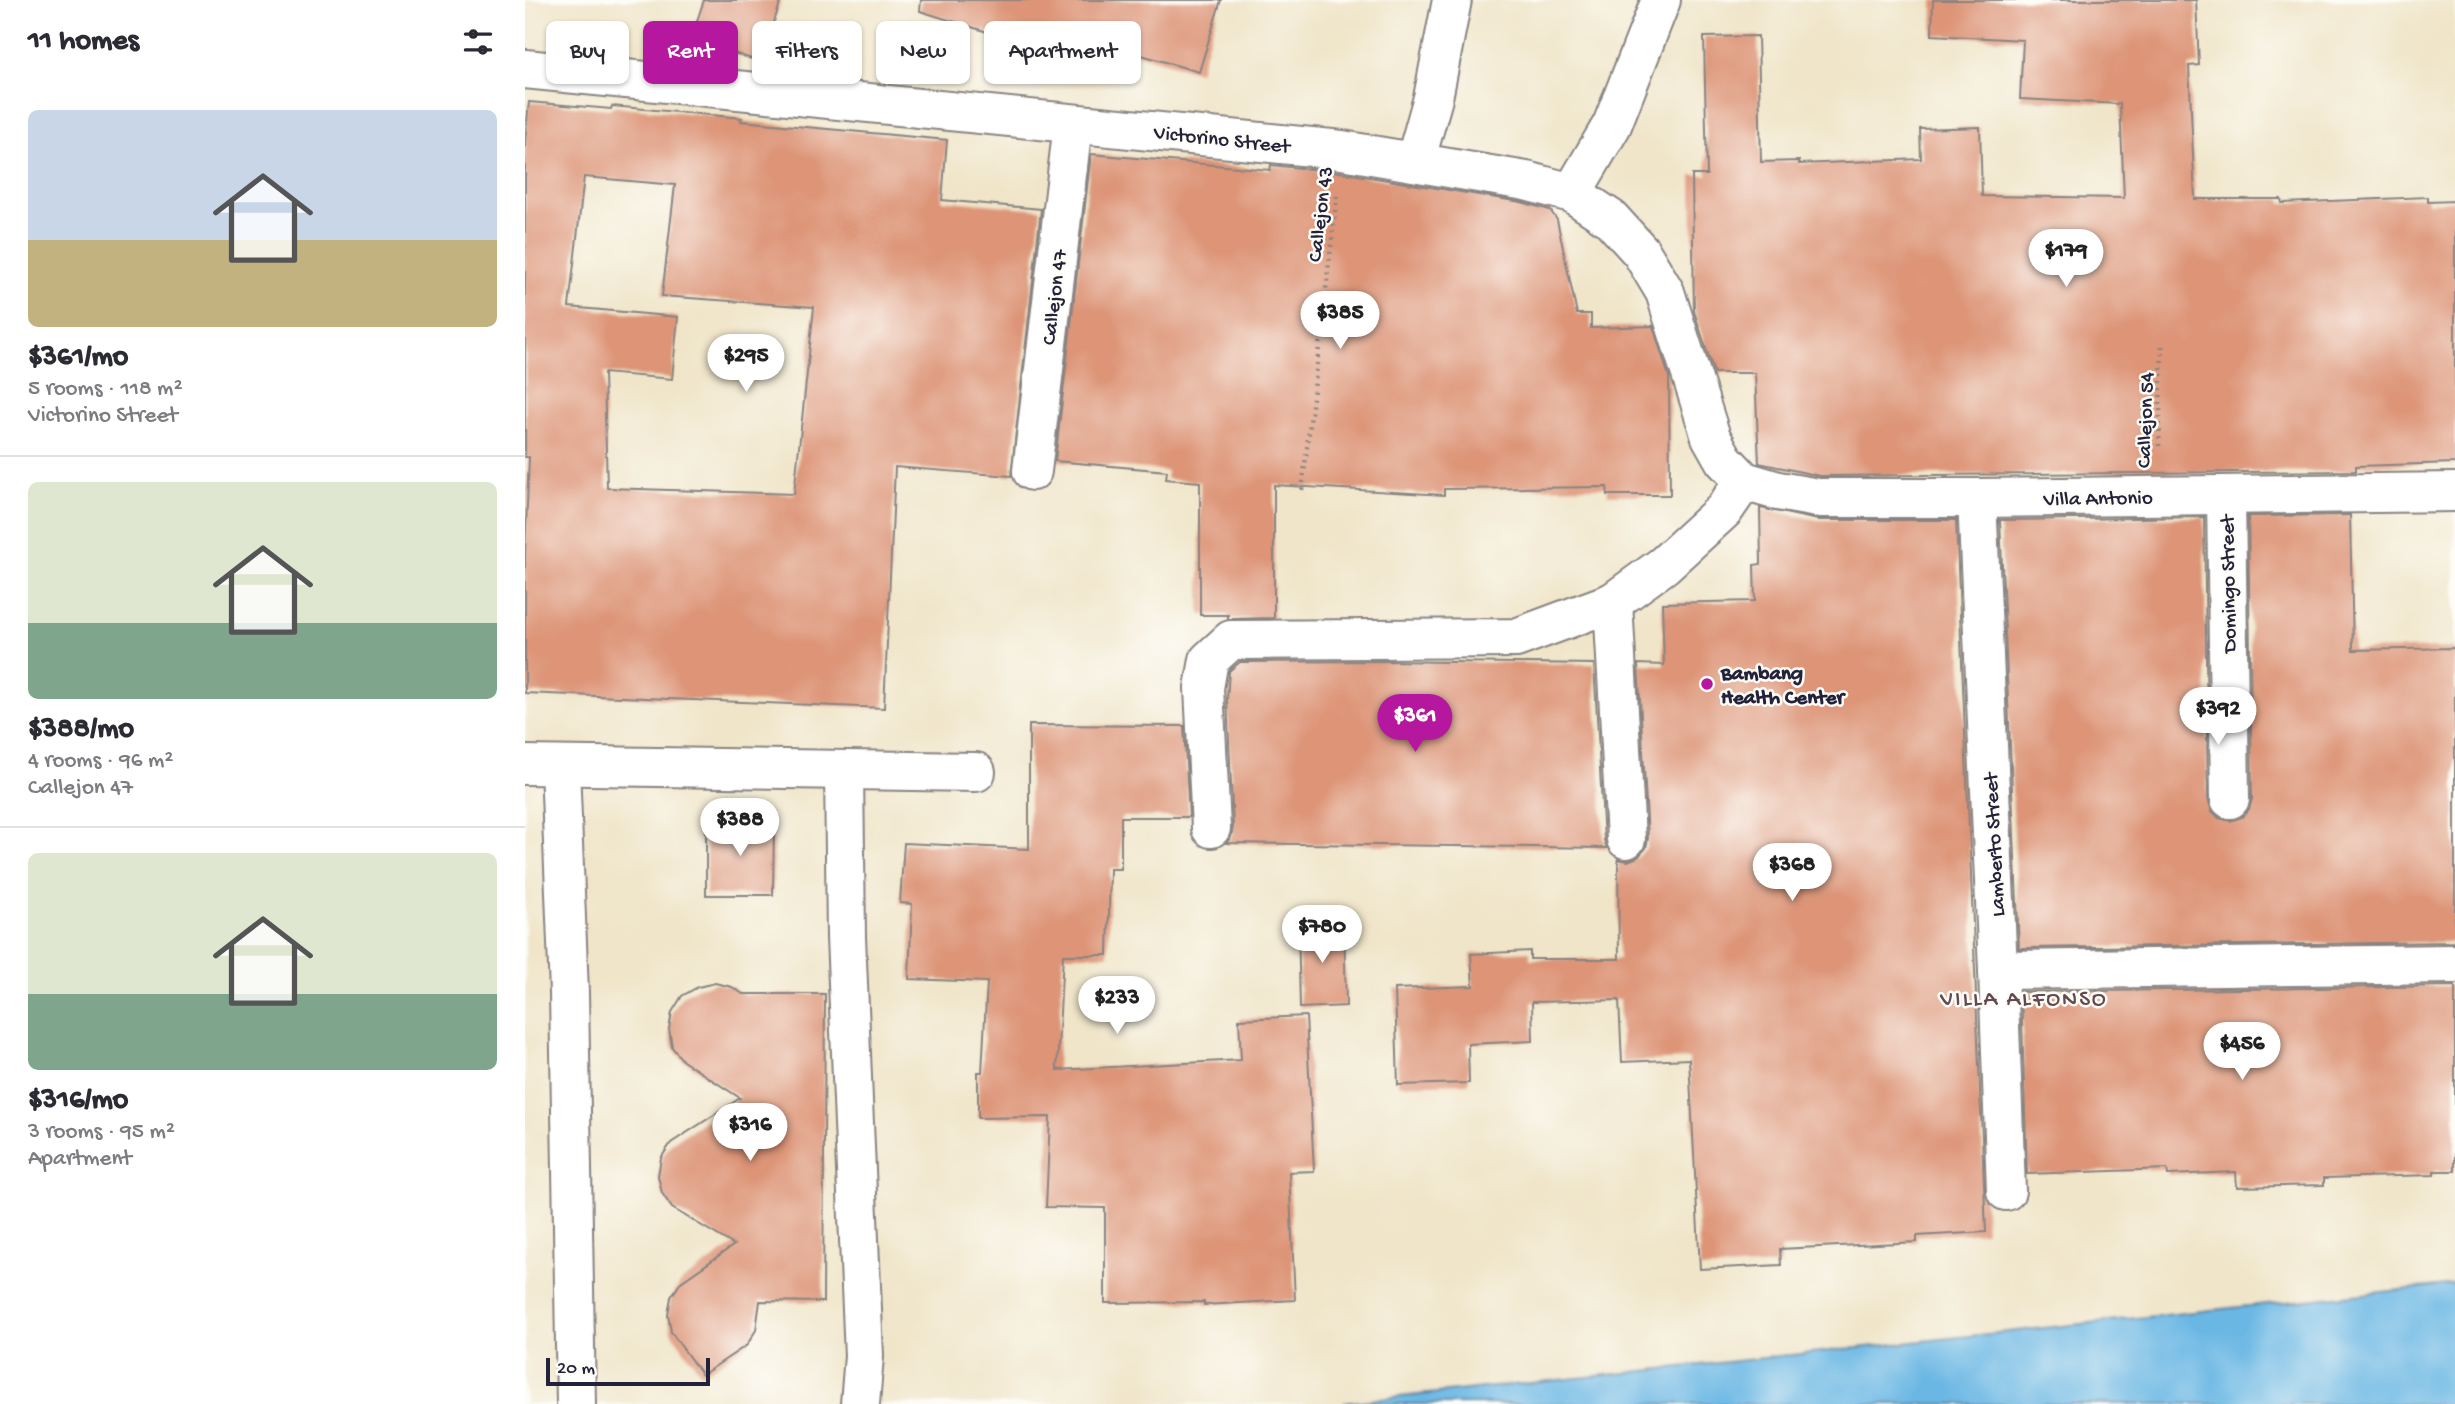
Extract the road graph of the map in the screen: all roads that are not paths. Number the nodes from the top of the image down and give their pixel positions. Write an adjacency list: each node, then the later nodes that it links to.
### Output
1 (1452, 0): 5 (street)
2 (1661, 0): 6 (street)
3 (525, 69): 4 (street, Victorino Street)
4 (1073, 124): 5 (street, Victorino Street); 7 (street, Callejon 47)
5 (1415, 162): 6 (street, Victorino Street)
6 (1572, 193): 8 (street, Victorino Street)
7 (1032, 471)
8 (1744, 481): 11 (street, Villa Antonio); 12 (street)
9 (2455, 492): 10 (street, Villa Antonio)
10 (2226, 495): 11 (street, Villa Antonio); 16 (street, Domingo Street)
11 (1977, 498): 20 (street, Lamberto Street)
12 (1613, 602): 17 (street); 18 (street)
13 (543, 766): 14 (street); 22 (street)
14 (844, 771): 15 (street); 23 (street)
15 (976, 772)
16 (2231, 799)
17 (1211, 828)
18 (1626, 839)
19 (2455, 964): 20 (street)
20 (1999, 970): 21 (street, Lamberto Street)
21 (2005, 1191)
22 (576, 1404)
23 (860, 1404)

